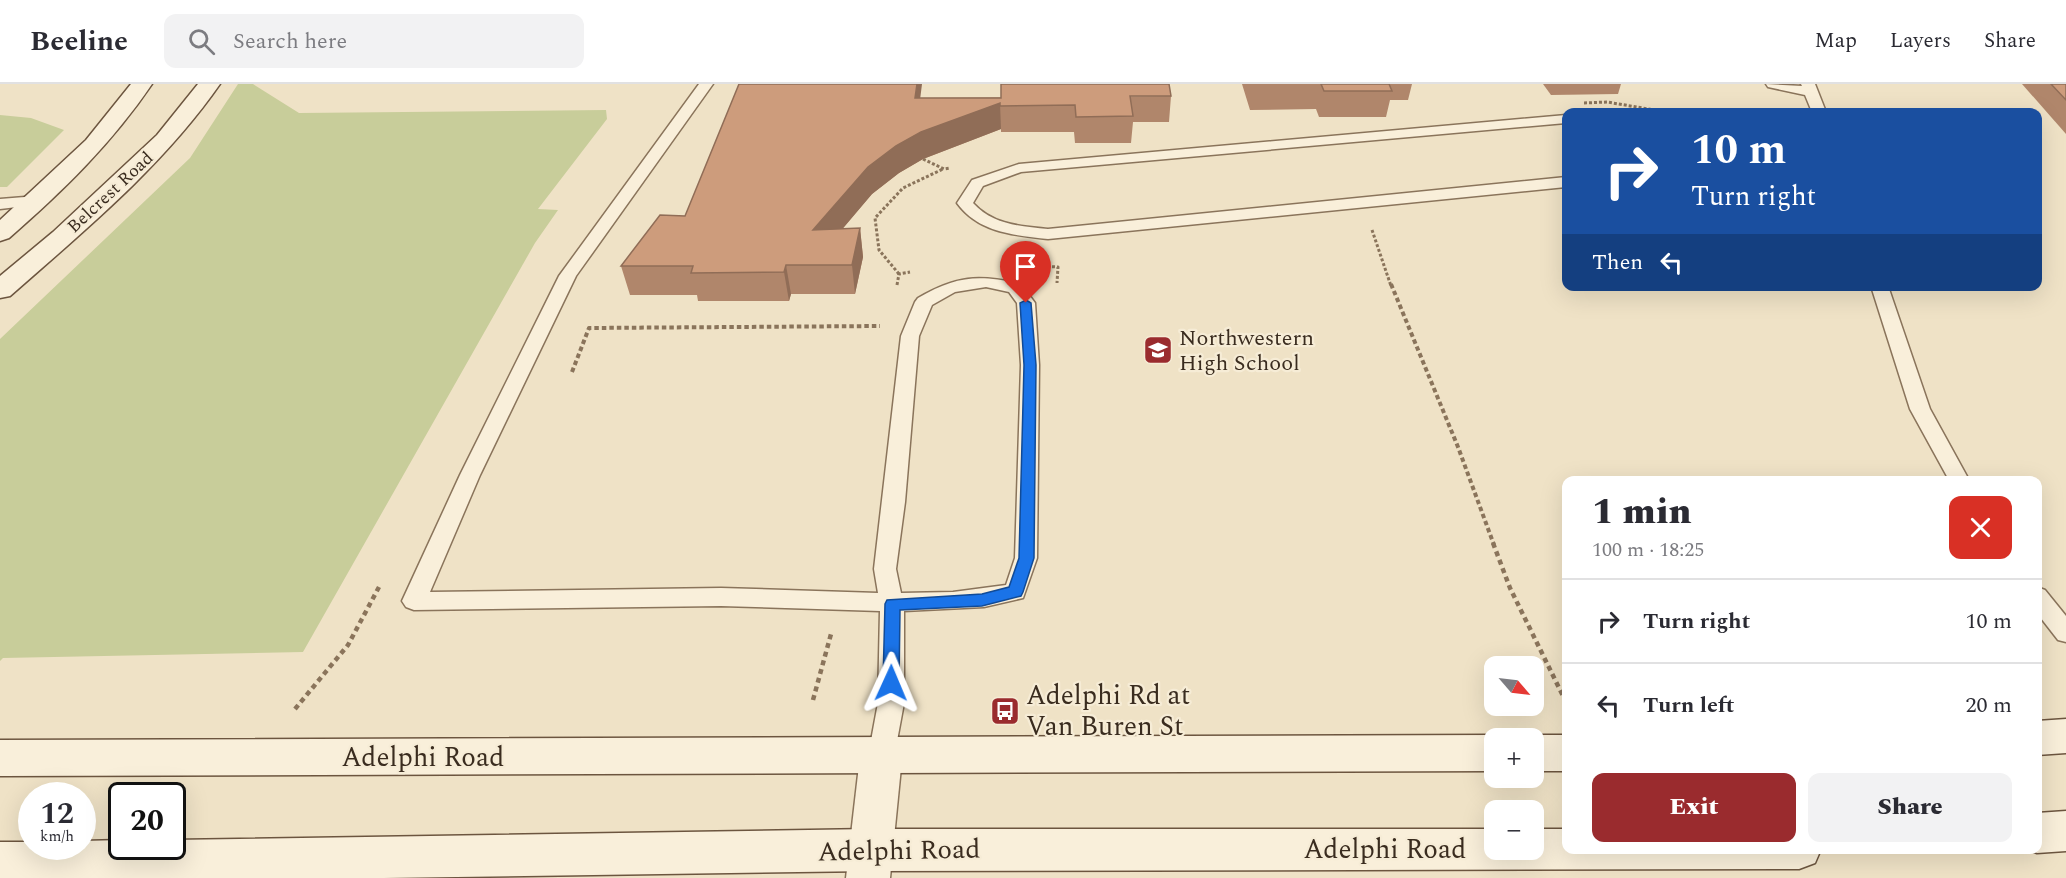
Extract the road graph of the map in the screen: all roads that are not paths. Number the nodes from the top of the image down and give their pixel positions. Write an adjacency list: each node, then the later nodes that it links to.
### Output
1 (142, 84): 9 (main road, Belcrest Road)
2 (209, 84): 12 (main road, Belcrest Road)
3 (706, 84): 16 (lane)
4 (1773, 84): 5 (lane)
5 (1810, 88): 6 (lane)
6 (1818, 108)
7 (1562, 119): 8 (lane)
8 (1562, 182)
9 (37, 201): 10 (lane); 11 (main road, Belcrest Road)
10 (0, 204)
11 (0, 233)
12 (0, 290)
13 (1881, 291): 14 (lane)
14 (1957, 476)
15 (2042, 602): 17 (lane)
16 (892, 604): 16 (lane); 23 (lane)
17 (2066, 633)
18 (2066, 736): 19 (main road)
19 (2042, 738)
20 (1484, 753): 23 (main road, Adelphi Road)
21 (1544, 753): 22 (main road)
22 (1562, 753)
23 (881, 757): 24 (main road, Adelphi Road); 29 (main road)
24 (0, 758)
25 (2066, 831): 26 (main road)
26 (2042, 832)
27 (1562, 853): 29 (main road, Adelphi Road)
28 (0, 863): 29 (main road, Adelphi Road)
29 (869, 864)

